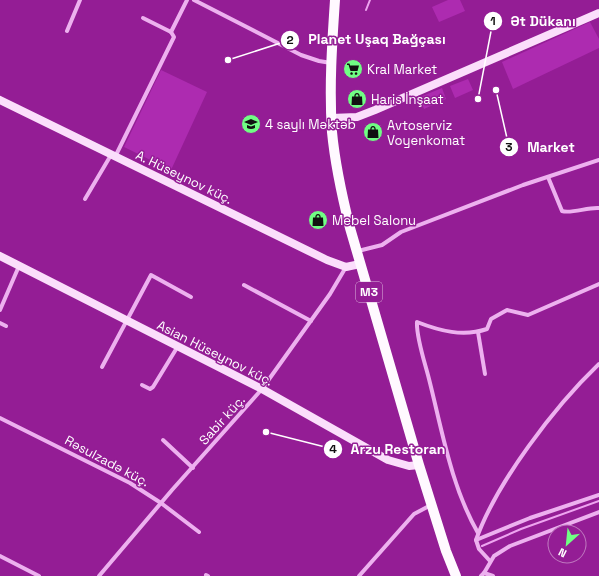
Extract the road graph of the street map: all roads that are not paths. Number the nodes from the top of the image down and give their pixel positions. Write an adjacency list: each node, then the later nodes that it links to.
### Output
1 (80, 0): 8 (street)
2 (187, 0): 9 (street)
3 (194, 0): 10 (street)
4 (335, 0): 10 (main road, M3)
5 (341, 0): 12 (main road)
6 (599, 13): 12 (street)
7 (142, 18): 9 (street)
8 (67, 31)
9 (170, 32): 13 (street)
10 (332, 63): 12 (main road, M3)
11 (0, 100): 13 (street, A. Hüseynov küç.)
12 (334, 118): 18 (main road); 20 (main road, M3)
13 (113, 156): 16 (street); 22 (street, A. Hüseynov küç.)
14 (599, 160): 15 (street)
15 (548, 176): 17 (street); 18 (street)
16 (85, 199)
17 (599, 208)
18 (362, 250): 55 (main road)
19 (0, 256): 21 (street, Asian Hüseynov küç.)
20 (360, 264): 22 (street); 40 (main road, M3)
21 (19, 266): 26 (street); 27 (street, Asian Hüseynov küç.)
22 (346, 267): 28 (street, Sabir küç.)
23 (599, 284): 31 (street)
24 (244, 285): 28 (street)
25 (192, 297): 27 (street)
26 (0, 310)
27 (126, 320): 32 (street, Asian Hüseynov küç.); 34 (street)
28 (312, 321): 37 (street, Sabir küç.)
29 (0, 323): 30 (street)
30 (6, 326)
31 (478, 332): 35 (street); 47 (street)
32 (178, 346): 36 (street); 37 (street, Asian Hüseynov küç.)
33 (598, 366): 47 (street)
34 (102, 367)
35 (485, 374)
36 (142, 385)
37 (262, 389): 40 (street, Asian Hüseynov küç.); 41 (street, Sabir küç.)
38 (0, 418): 43 (street, Rəsulzadə küç.)
39 (163, 440): 41 (street)
40 (419, 465): 44 (main road, M3)
41 (193, 468): 43 (street, Sabir küç.)
42 (599, 495): 48 (street)
43 (161, 503): 46 (street, Rəsulzadə küç.); 53 (street, Sabir küç.)
44 (432, 505): 54 (street); 55 (main road, M3)
45 (599, 512): 50 (street)
46 (199, 532)
47 (478, 533): 48 (street)
48 (476, 540): 50 (street)
49 (0, 556): 52 (street)
50 (490, 561): 51 (street)
51 (483, 575): 56 (street)
52 (39, 576)
53 (99, 576)
54 (359, 576)
55 (457, 576)
56 (493, 576)

